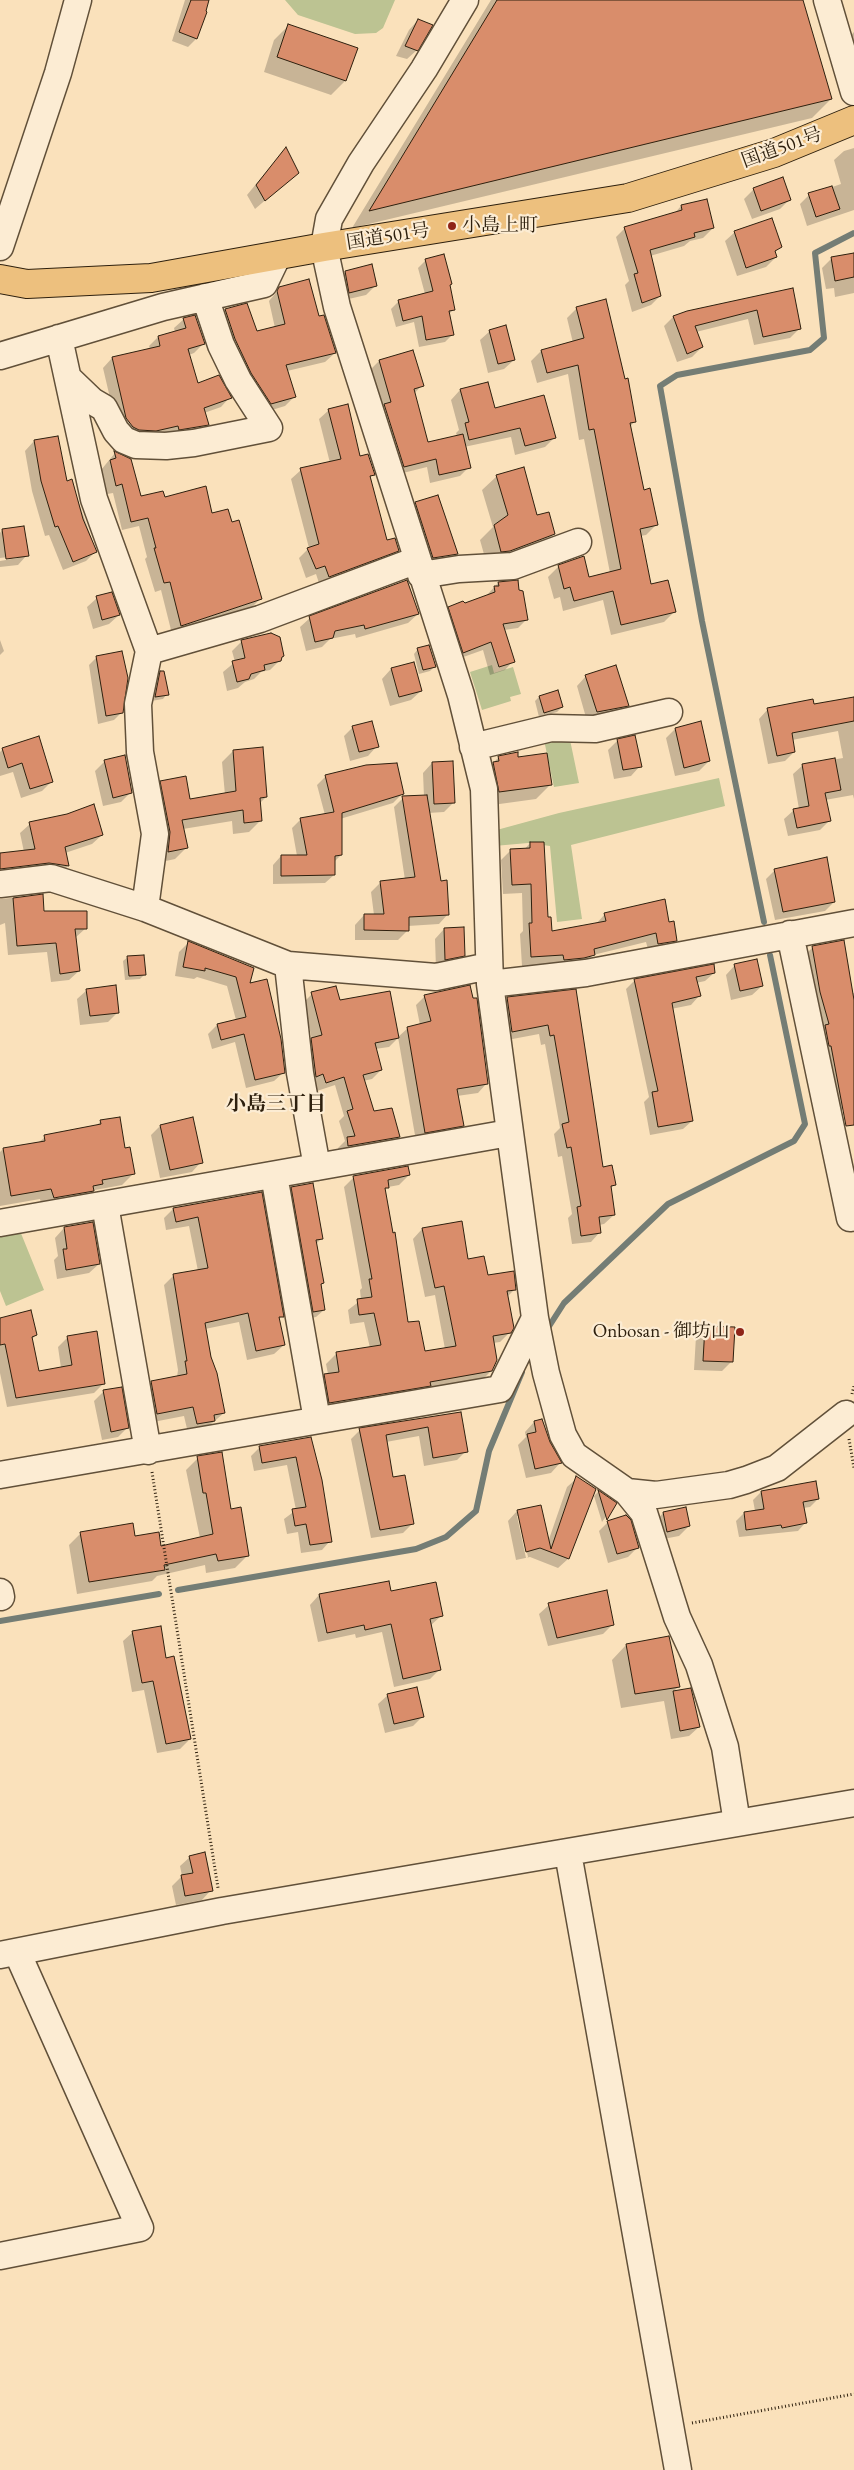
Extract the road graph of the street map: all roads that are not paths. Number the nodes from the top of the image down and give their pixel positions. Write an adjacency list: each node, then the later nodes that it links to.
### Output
1 (78, 0): 6 (street)
2 (465, 0): 7 (street)
3 (827, 0): 4 (street)
4 (854, 92)
5 (854, 120): 7 (highway, 国道501号)
6 (0, 247)
7 (324, 247): 8 (highway, 国道501号); 15 (street)
8 (278, 255): 9 (highway, 国道501号); 10 (street)
9 (0, 279)
10 (205, 297): 11 (street); 13 (street)
11 (59, 338): 12 (street); 13 (street)
12 (0, 356)
13 (68, 378): 16 (street)
14 (578, 542): 15 (street)
15 (419, 568): 16 (street); 18 (street)
16 (149, 651): 20 (street)
17 (670, 712): 18 (street)
18 (474, 748): 24 (street)
19 (0, 884): 20 (street)
20 (145, 908): 23 (street)
21 (854, 923): 22 (street)
22 (790, 934): 24 (street); 29 (street)
23 (288, 966): 24 (street); 26 (street)
24 (489, 975): 25 (street)
25 (509, 1133): 26 (street); 31 (street)
26 (317, 1167): 27 (street)
27 (274, 1175): 28 (street); 33 (street)
28 (105, 1205): 30 (street); 34 (street)
29 (850, 1218)
30 (0, 1223)
31 (535, 1318): 33 (street); 36 (street)
32 (846, 1414): 36 (street)
33 (318, 1420): 34 (street)
34 (148, 1451): 35 (street)
35 (0, 1475)
36 (627, 1492): 38 (street)
37 (854, 1804): 38 (street)
38 (738, 1823): 39 (street)
39 (568, 1853): 40 (street); 42 (street)
40 (9, 1953): 41 (street)
41 (0, 2256)
42 (678, 2470)

